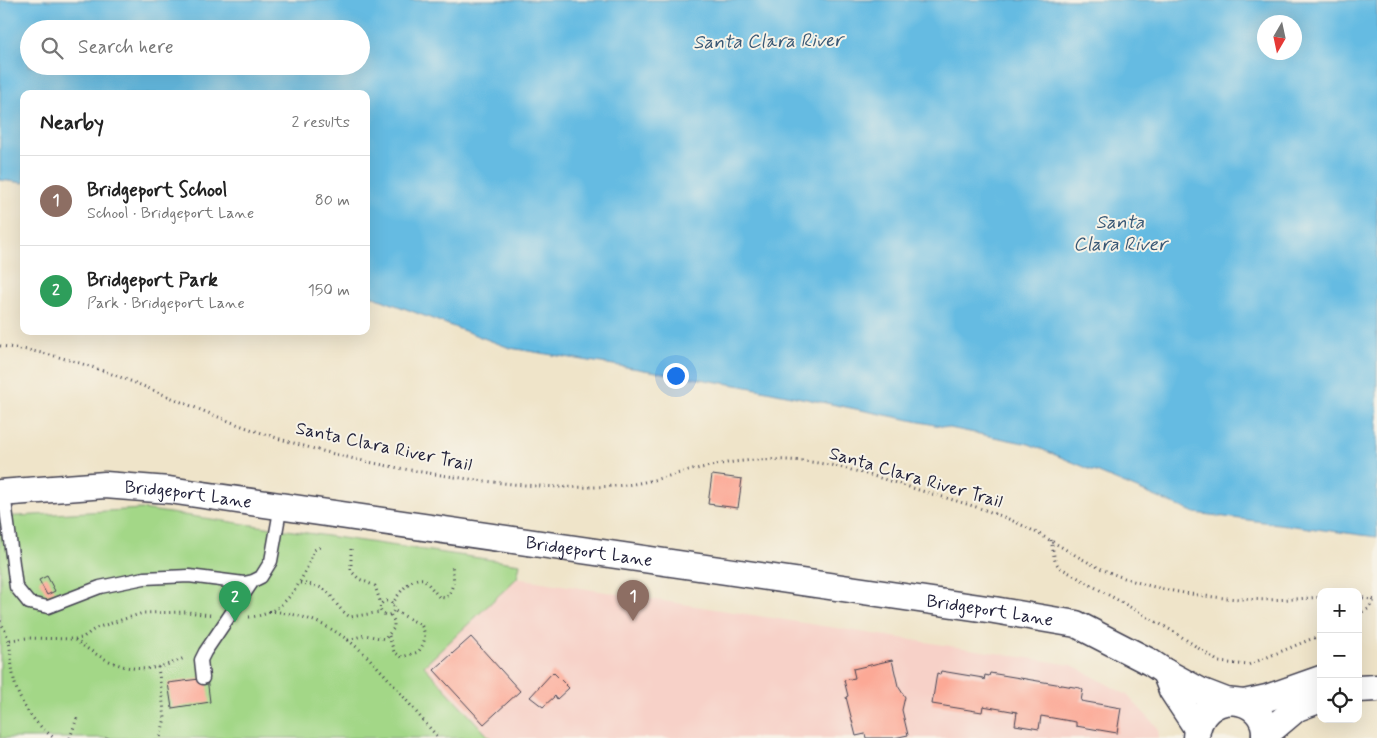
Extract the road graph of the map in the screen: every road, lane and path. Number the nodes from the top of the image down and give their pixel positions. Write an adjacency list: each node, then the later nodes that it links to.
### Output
1 (0, 346): 4 (path, Santa Clara River Trail)
2 (2, 493): 3 (street, Bridgeport Lane); 8 (lane)
3 (281, 505): 8 (lane); 31 (street, Bridgeport Lane)
4 (1051, 540): 10 (path, Santa Clara River Trail); 25 (path)
5 (320, 547): 9 (path)
6 (351, 549): 13 (path)
7 (452, 564): 14 (path)
8 (253, 581): 21 (lane)
9 (300, 583): 16 (path); 17 (path)
10 (1317, 597)
11 (1362, 598): 12 (path)
12 (1376, 600): 18 (path)
13 (381, 604): 14 (path); 17 (path)
14 (392, 604): 15 (path)
15 (393, 610): 19 (path); 24 (path)
16 (269, 611): 20 (path); 28 (path)
17 (382, 612): 19 (path)
18 (1362, 612)
19 (390, 614): 24 (path)
20 (256, 616): 21 (path); 23 (path)
21 (227, 617): 26 (path); 29 (lane)
22 (0, 621): 27 (path)
23 (248, 621)
24 (388, 636): 28 (path)
25 (1317, 637)
26 (75, 639): 27 (path); 30 (path)
27 (10, 640): 43 (path)
28 (348, 640): 46 (path)
29 (212, 642): 30 (path); 34 (lane)
30 (158, 667): 45 (path)
31 (1164, 672): 39 (street, Bridgeport Lane); 41 (street)
32 (1362, 672): 33 (street)
33 (1377, 673)
34 (203, 678)
35 (1317, 680): 39 (street)
36 (1377, 688): 37 (street)
37 (1362, 689)
38 (1317, 701): 42 (street)
39 (1235, 702): 41 (street); 42 (street)
40 (77, 718): 44 (path)
41 (1197, 733)
42 (1265, 737)
43 (54, 738)
44 (70, 738)
45 (160, 738)
46 (439, 738)

